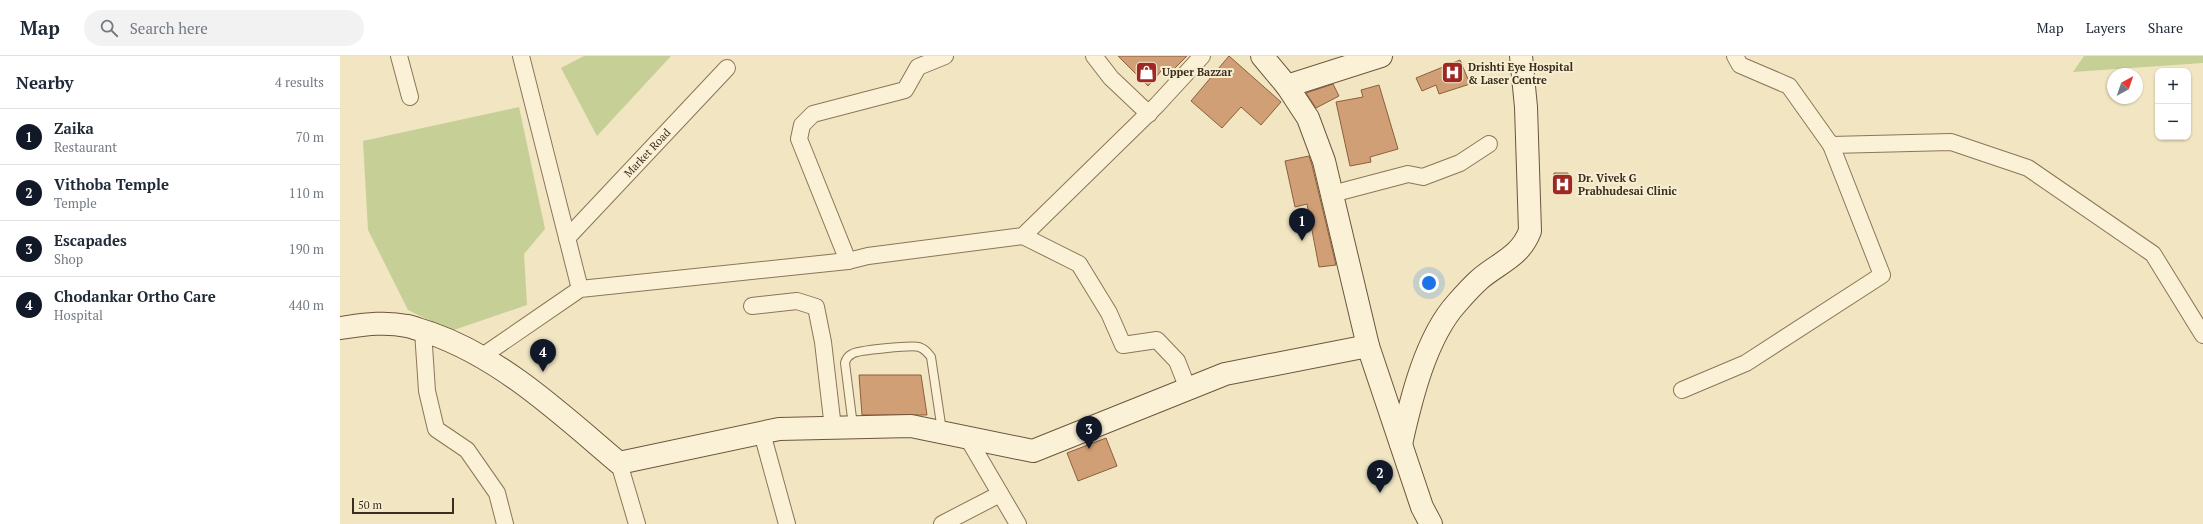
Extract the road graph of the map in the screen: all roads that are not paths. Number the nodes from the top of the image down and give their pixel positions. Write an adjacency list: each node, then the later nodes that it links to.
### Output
1 (399, 56): 12 (street)
2 (521, 56): 18 (street)
3 (945, 56): 19 (street)
4 (1094, 56): 13 (street)
5 (1202, 56): 13 (street)
6 (1262, 56): 11 (street)
7 (1381, 56): 11 (street)
8 (1521, 56): 33 (street)
9 (1735, 56): 15 (street)
10 (727, 68): 18 (street, Market Road)
11 (1287, 86): 16 (street)
12 (410, 97)
13 (1149, 114): 17 (street)
14 (1489, 144): 16 (street)
15 (1831, 145): 24 (street); 28 (street)
16 (1332, 194): 25 (street)
17 (1023, 236): 19 (street); 27 (street)
18 (567, 238): 20 (street)
19 (848, 261): 20 (street)
20 (580, 290): 26 (street)
21 (752, 306): 29 (street)
22 (340, 328): 23 (street)
23 (423, 331): 26 (street); 37 (street)
24 (2203, 335)
25 (1368, 346): 27 (street); 33 (street)
26 (481, 357): 34 (street)
27 (1188, 389): 32 (street)
28 (1682, 390)
29 (843, 427): 30 (street); 30 (lane); 31 (street)
30 (943, 432): 32 (street)
31 (762, 433): 34 (street); 39 (street)
32 (967, 437): 35 (street)
33 (1401, 444): 36 (street)
34 (619, 463): 38 (street)
35 (1000, 494): 40 (street); 41 (street)
36 (1424, 518)
37 (505, 524)
38 (637, 524)
39 (787, 524)
40 (942, 524)
41 (1018, 524)

